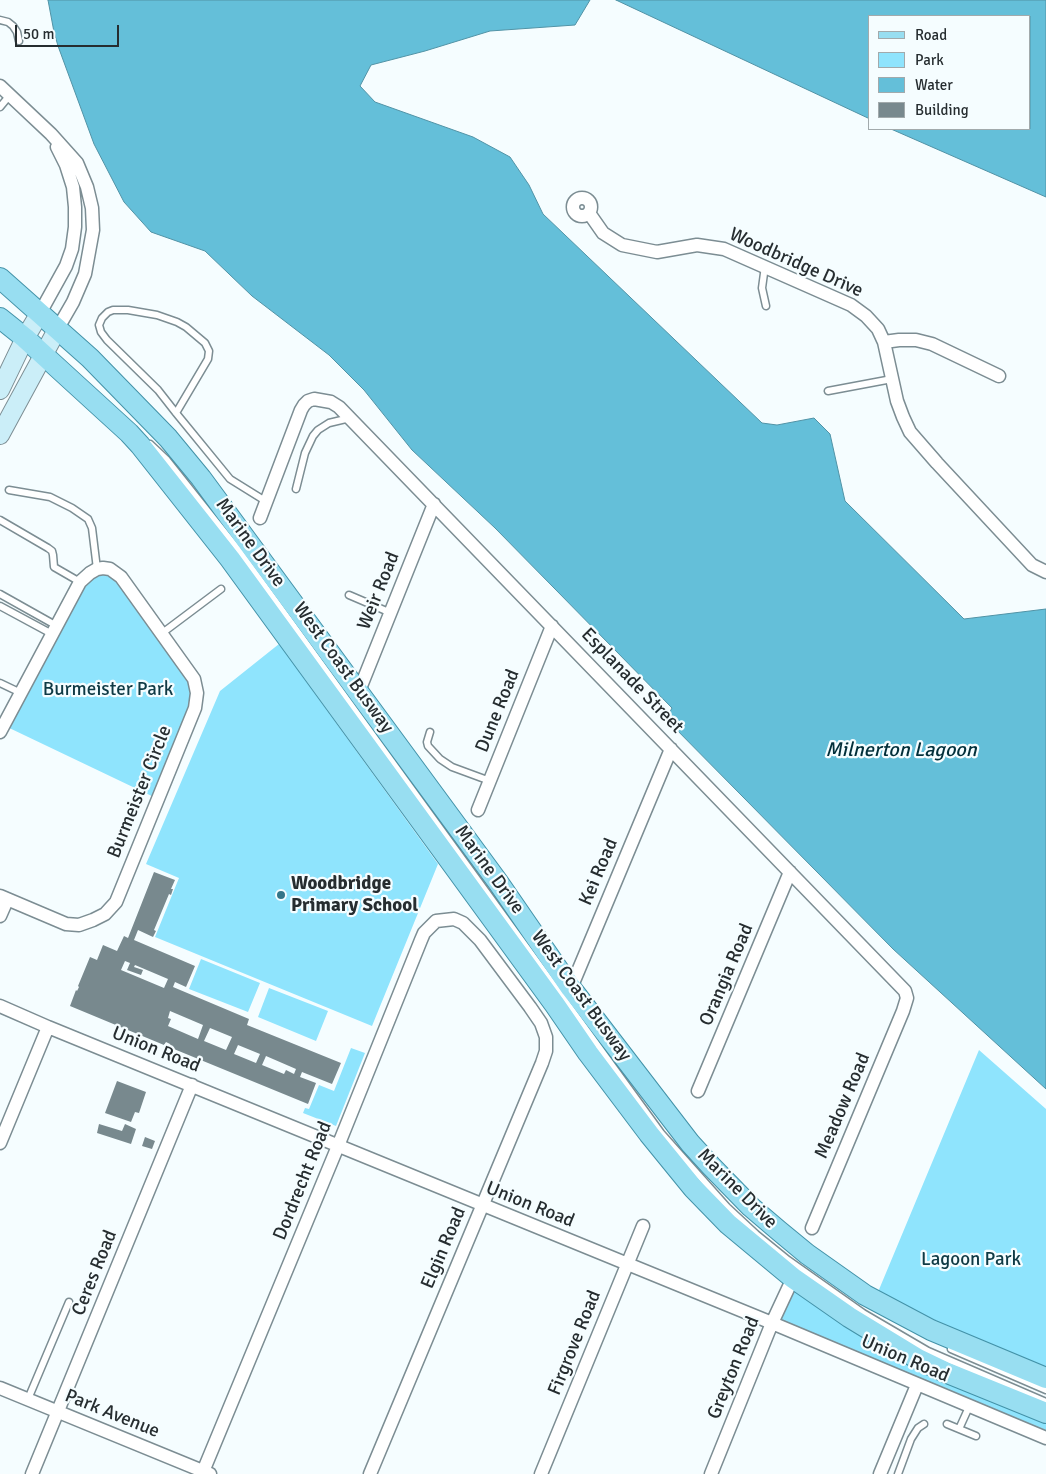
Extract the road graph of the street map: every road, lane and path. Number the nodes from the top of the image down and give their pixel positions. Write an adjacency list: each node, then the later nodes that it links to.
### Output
1 (0, 20): 2 (lane)
2 (19, 41)
3 (0, 86): 4 (street)
4 (10, 95): 5 (lane); 6 (street)
5 (0, 107)
6 (51, 134): 11 (street); 13 (street)
7 (589, 213): 8 (street, Woodbridge Drive)
8 (765, 266): 10 (lane); 15 (street, Woodbridge Drive)
9 (0, 278): 11 (main road, Marine Drive)
10 (766, 306)
11 (40, 313): 13 (main road, Marine Drive); 14 (main road)
12 (0, 318): 14 (main road, Marine Drive)
13 (58, 328): 16 (main road); 42 (main road, Marine Drive)
14 (25, 338): 16 (main road, Marine Drive); 19 (main road)
15 (884, 342): 17 (street); 18 (street, Woodbridge Drive)
16 (43, 355): 23 (main road); 53 (main road, Marine Drive)
17 (999, 376)
18 (892, 379): 20 (lane); 31 (street, Woodbridge Drive)
19 (0, 390)
20 (828, 391)
21 (176, 413): 21 (lane); 26 (lane)
22 (350, 418): 25 (lane); 26 (street, Esplanade Street); 27 (street, Esplanade Street)
23 (0, 435)
24 (9, 490): 30 (lane)
25 (296, 490)
26 (266, 502): 28 (street)
27 (434, 504): 37 (street, Weir Road); 38 (street, Esplanade Street)
28 (260, 518)
29 (0, 520): 32 (lane)
30 (97, 569): 32 (street); 40 (street, Burmeister Circle)
31 (1046, 572)
32 (80, 582): 39 (street)
33 (221, 589): 40 (lane)
34 (0, 594): 39 (lane)
35 (348, 594): 37 (lane)
36 (0, 606): 39 (lane)
37 (391, 613): 42 (street, Weir Road)
38 (552, 626): 46 (street, Esplanade Street); 47 (street, Dune Road)
39 (54, 630): 43 (street)
40 (161, 634): 50 (street, Burmeister Circle)
41 (0, 683): 43 (lane)
42 (359, 691): 53 (main road, Marine Drive)
43 (21, 693): 44 (street)
44 (0, 732)
45 (430, 732): 47 (lane)
46 (672, 749): 49 (street, Esplanade Street); 53 (street, Kei Road)
47 (490, 782): 48 (street, Dune Road)
48 (478, 810)
49 (790, 872): 54 (street, Esplanade Street); 58 (street, Orangia Road)
50 (3, 898): 51 (street, Burmeister Circle)
51 (0, 916)
52 (454, 919): 60 (street, Dordrecht Road); 61 (street, Elgin Road)
53 (563, 997): 65 (main road, Marine Drive); 66 (main road, Marine Drive); 76 (lane, West Coast Busway)
54 (907, 998): 63 (street, Meadow Road)
55 (0, 1006): 56 (street, Union Road)
56 (48, 1027): 57 (street, Union Road); 59 (street)
57 (192, 1085): 60 (street, Union Road); 78 (street, Ceres Road)
58 (698, 1091)
59 (0, 1143)
60 (338, 1146): 61 (street, Union Road); 87 (street, Dordrecht Road)
61 (482, 1205): 64 (street, Union Road); 89 (street, Elgin Road)
62 (644, 1226): 64 (street, Firgrove Road)
63 (812, 1228)
64 (627, 1265): 68 (street, Union Road); 90 (street, Firgrove Road)
65 (793, 1278): 68 (street, Greyton Road); 79 (main road, Marine Drive)
66 (866, 1295): 69 (lane); 71 (main road, Marine Drive)
67 (70, 1302): 75 (lane)
68 (772, 1323): 72 (street, Union Road); 91 (street, Greyton Road)
69 (907, 1326)
70 (943, 1346): 74 (lane)
71 (1046, 1378)
72 (917, 1385): 77 (street, Union Road); 83 (street)
73 (0, 1388): 75 (street, Park Avenue)
74 (1046, 1390)
75 (27, 1400): 78 (street, Park Avenue)
76 (1046, 1402)
77 (969, 1407): 82 (lane); 85 (street, Union Road)
78 (57, 1413): 87 (street, Park Avenue); 88 (street, Ceres Road)
79 (1046, 1413)
80 (924, 1424): 86 (lane)
81 (947, 1424): 82 (lane)
82 (959, 1429): 84 (lane)
83 (896, 1435): 86 (lane); 92 (street)
84 (976, 1436)
85 (1046, 1438)
86 (911, 1439): 93 (lane)
87 (205, 1473)
88 (32, 1474)
89 (370, 1474)
90 (541, 1474)
91 (711, 1474)
92 (880, 1474)
93 (898, 1474)

